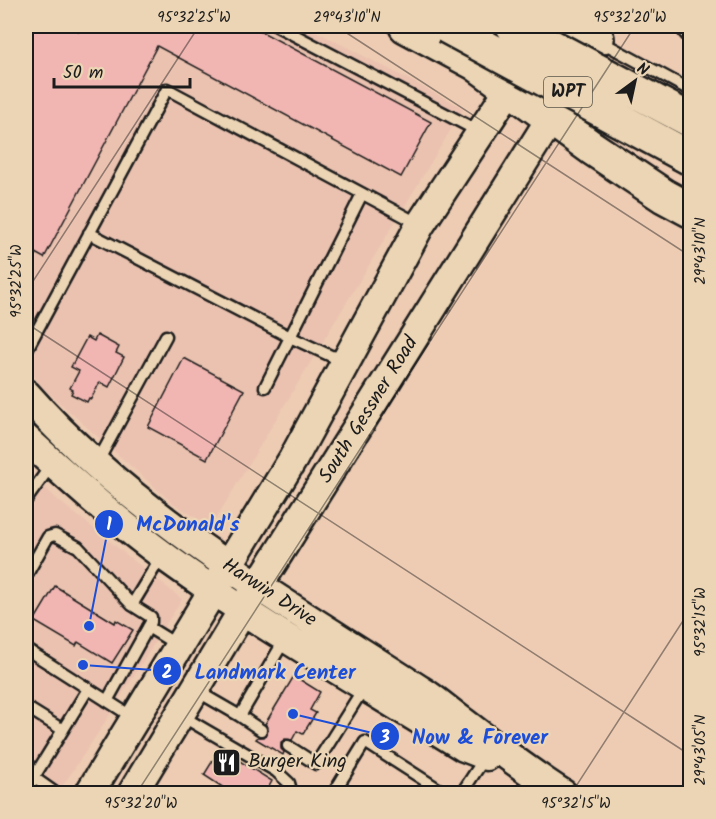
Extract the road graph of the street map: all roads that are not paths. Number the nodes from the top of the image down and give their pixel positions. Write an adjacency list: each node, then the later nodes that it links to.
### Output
1 (277, 26): 13 (lane)
2 (406, 26): 9 (highway)
3 (446, 26): 14 (highway, WPT, bridge)
4 (513, 26): 12 (highway, WPT, bridge)
5 (548, 26): 9 (main road, South Gessner Road)
6 (684, 26): 8 (lane)
7 (592, 30): 10 (lane); 11 (main road, South Gessner Road)
8 (690, 39)
9 (510, 88): 11 (highway); 13 (main road, South Gessner Road)
10 (690, 90)
11 (551, 119): 16 (highway); 32 (main road, South Gessner Road)
12 (690, 120)
13 (481, 132): 17 (main road, South Gessner Road)
14 (690, 158)
15 (362, 194): 17 (lane); 18 (lane); 20 (lane)
16 (690, 210)
17 (420, 225): 22 (main road, South Gessner Road)
18 (89, 233): 20 (lane); 21 (lane)
19 (166, 336): 27 (lane)
20 (290, 337): 22 (lane); 23 (lane)
21 (26, 351)
22 (348, 358): 31 (main road, South Gessner Road)
23 (264, 387)
24 (26, 394): 27 (main road, Harwin Drive)
25 (26, 439): 26 (main road, Harwin Drive)
26 (53, 464): 28 (lane); 29 (main road, Harwin Drive)
27 (96, 466): 31 (main road, Harwin Drive)
28 (26, 500)
29 (163, 555): 31 (main road, Harwin Drive); 33 (lane)
30 (26, 576): 33 (lane)
31 (220, 579): 32 (main road, Harwin Drive); 36 (main road, South Gessner Road)
32 (250, 599): 35 (main road, Harwin Drive); 40 (main road, South Gessner Road); 46 (main road, Harwin Drive)
33 (132, 605): 34 (lane)
34 (148, 627): 36 (lane); 41 (lane)
35 (286, 637): 38 (main road, Harwin Drive); 44 (lane)
36 (179, 646): 45 (main road, South Gessner Road)
37 (26, 649): 39 (lane)
38 (365, 686): 46 (main road, Harwin Drive); 49 (lane)
39 (88, 689): 41 (lane); 47 (lane)
40 (195, 690): 43 (main road, South Gessner Road); 44 (lane)
41 (107, 701): 45 (lane)
42 (26, 707): 47 (lane)
43 (180, 715): 56 (main road, South Gessner Road); 57 (lane)
44 (240, 716): 48 (lane)
45 (135, 718): 55 (main road, South Gessner Road)
46 (445, 722): 50 (main road, Harwin Drive); 51 (main road, Harwin Drive)
47 (63, 730): 52 (lane)
48 (261, 730)
49 (288, 746)
50 (486, 756): 51 (main road, Harwin Drive); 60 (lane)
51 (530, 773): 61 (main road, Harwin Drive)
52 (30, 775): 53 (lane); 54 (lane)
53 (26, 790)
54 (57, 794)
55 (89, 794)
56 (132, 794)
57 (292, 794)
58 (333, 794): 59 (lane)
59 (447, 794)
60 (461, 794)
61 (563, 794)

